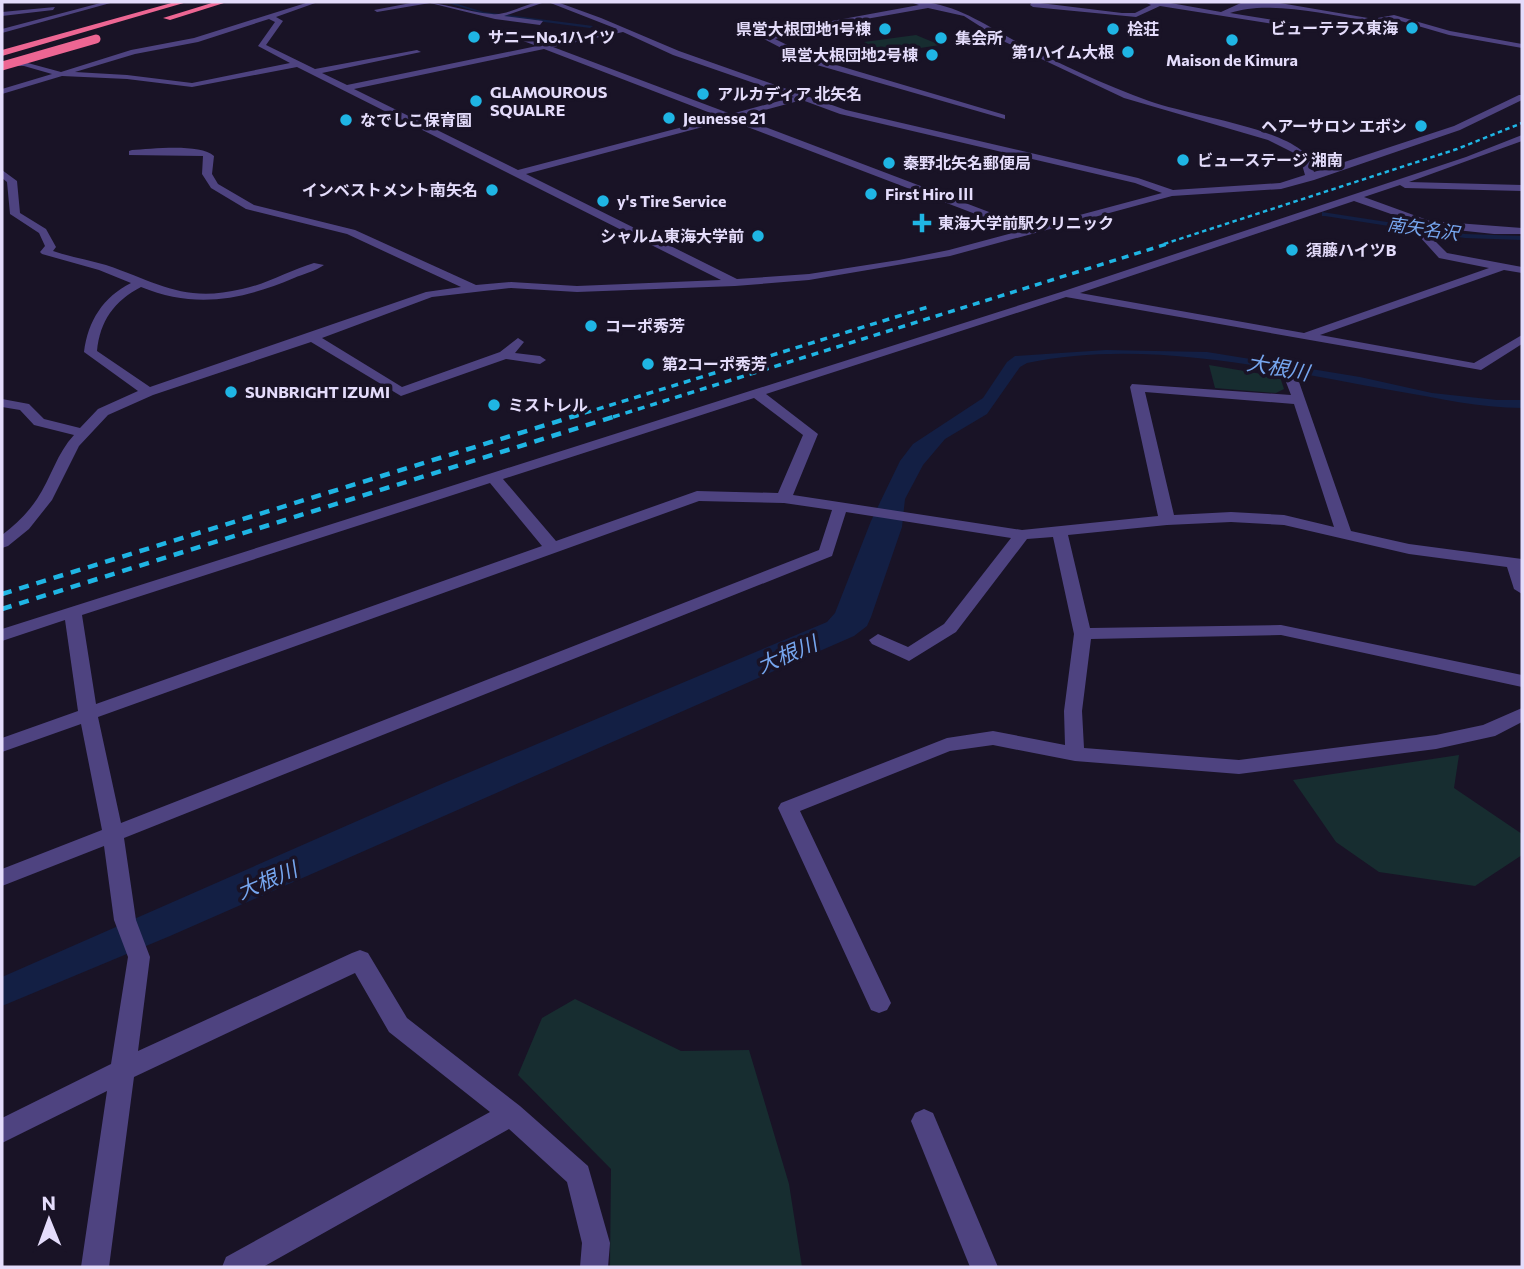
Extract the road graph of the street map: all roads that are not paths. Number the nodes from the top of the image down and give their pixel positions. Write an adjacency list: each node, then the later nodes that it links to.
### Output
1 (111, 2): 14 (street)
2 (183, 2): 31 (highway)
3 (223, 2): 20 (highway)
4 (315, 2): 19 (street)
5 (430, 2): 15 (street); 18 (street)
6 (542, 2): 18 (street)
7 (551, 2): 23 (street)
8 (913, 2): 13 (street)
9 (1035, 2): 11 (street)
10 (1148, 2): 11 (street)
11 (1161, 2): 16 (street)
12 (79, 4): 14 (street); 17 (street)
13 (930, 6): 34 (street); 51 (street)
14 (89, 8): 24 (street)
15 (383, 8)
16 (1224, 13): 21 (street); 21 (street)
17 (2, 14)
18 (499, 16): 22 (street)
19 (271, 17): 35 (street); 40 (street)
20 (159, 20)
21 (1378, 20): 28 (street)
22 (540, 23)
23 (624, 30): 29 (street); 44 (street)
24 (2, 31)
25 (507, 32): 29 (street)
26 (108, 35): 36 (highway, bridge)
27 (396, 43): 30 (street)
28 (1522, 46)
29 (546, 47): 38 (street); 45 (street)
30 (417, 52): 32 (street); 39 (street)
31 (2, 53)
32 (429, 57)
33 (440, 61): 38 (street)
34 (813, 61): 37 (street); 46 (street)
35 (298, 64): 39 (street); 40 (street)
36 (2, 65): 40 (street)
37 (796, 65)
38 (451, 66): 41 (street)
39 (313, 72): 41 (street)
40 (60, 74): 42 (street)
41 (346, 88): 50 (street)
42 (2, 92)
43 (1522, 97): 51 (street)
44 (801, 98): 45 (street); 54 (street)
45 (731, 117): 50 (street); 56 (street)
46 (1002, 117)
47 (1522, 138): 52 (street)
48 (132, 153): 64 (street)
49 (2, 173): 62 (street)
50 (515, 174): 63 (street)
51 (1311, 178): 54 (street)
52 (1391, 185): 53 (street); 55 (street)
53 (1522, 188)
54 (1172, 193): 56 (street)
55 (1353, 197): 57 (street); 65 (street)
56 (1030, 231): 63 (street)
57 (1522, 231)
58 (1427, 232): 60 (street)
59 (318, 265): 62 (street)
60 (1502, 267): 61 (street); 66 (street)
61 (1522, 270)
62 (140, 283): 73 (street)
63 (735, 283): 64 (street)
64 (472, 288): 67 (street)
65 (1065, 294): 66 (street); 74 (street)
66 (1306, 337): 68 (street)
67 (312, 338): 70 (street); 73 (street)
68 (1522, 339)
69 (518, 342): 70 (street)
70 (505, 355): 71 (street)
71 (540, 360)
72 (1293, 382): 75 (street)
73 (148, 391): 77 (street)
74 (755, 392): 78 (street); 79 (street)
75 (1298, 400): 81 (street); 84 (street)
76 (2, 403): 77 (street)
77 (83, 433): 85 (street)
78 (492, 476): 86 (street); 89 (street)
79 (784, 498): 80 (street); 86 (street)
80 (849, 510): 83 (street); 98 (street)
81 (1167, 520): 82 (street); 84 (street)
82 (1060, 533): 83 (street); 90 (street)
83 (1022, 536): 92 (street)
84 (1345, 536): 87 (street)
85 (2, 543)
86 (552, 547): 94 (street)
87 (1518, 564): 88 (street)
88 (1522, 589)
89 (73, 613): 91 (street); 94 (street)
90 (1083, 634): 93 (street); 97 (street)
91 (2, 635)
92 (878, 640)
93 (1522, 681)
94 (89, 714): 96 (street); 98 (street)
95 (1522, 714): 97 (street)
96 (2, 745)
97 (1074, 754): 100 (street)
98 (113, 833): 99 (street); 101 (street)
99 (2, 877)
100 (879, 1003)
101 (123, 1073): 102 (street); 104 (street); 105 (street)
102 (511, 1114): 106 (street); 107 (street)
103 (924, 1121): 108 (street)
104 (2, 1131)
105 (95, 1267)
106 (236, 1267)
107 (594, 1267)
108 (984, 1267)

